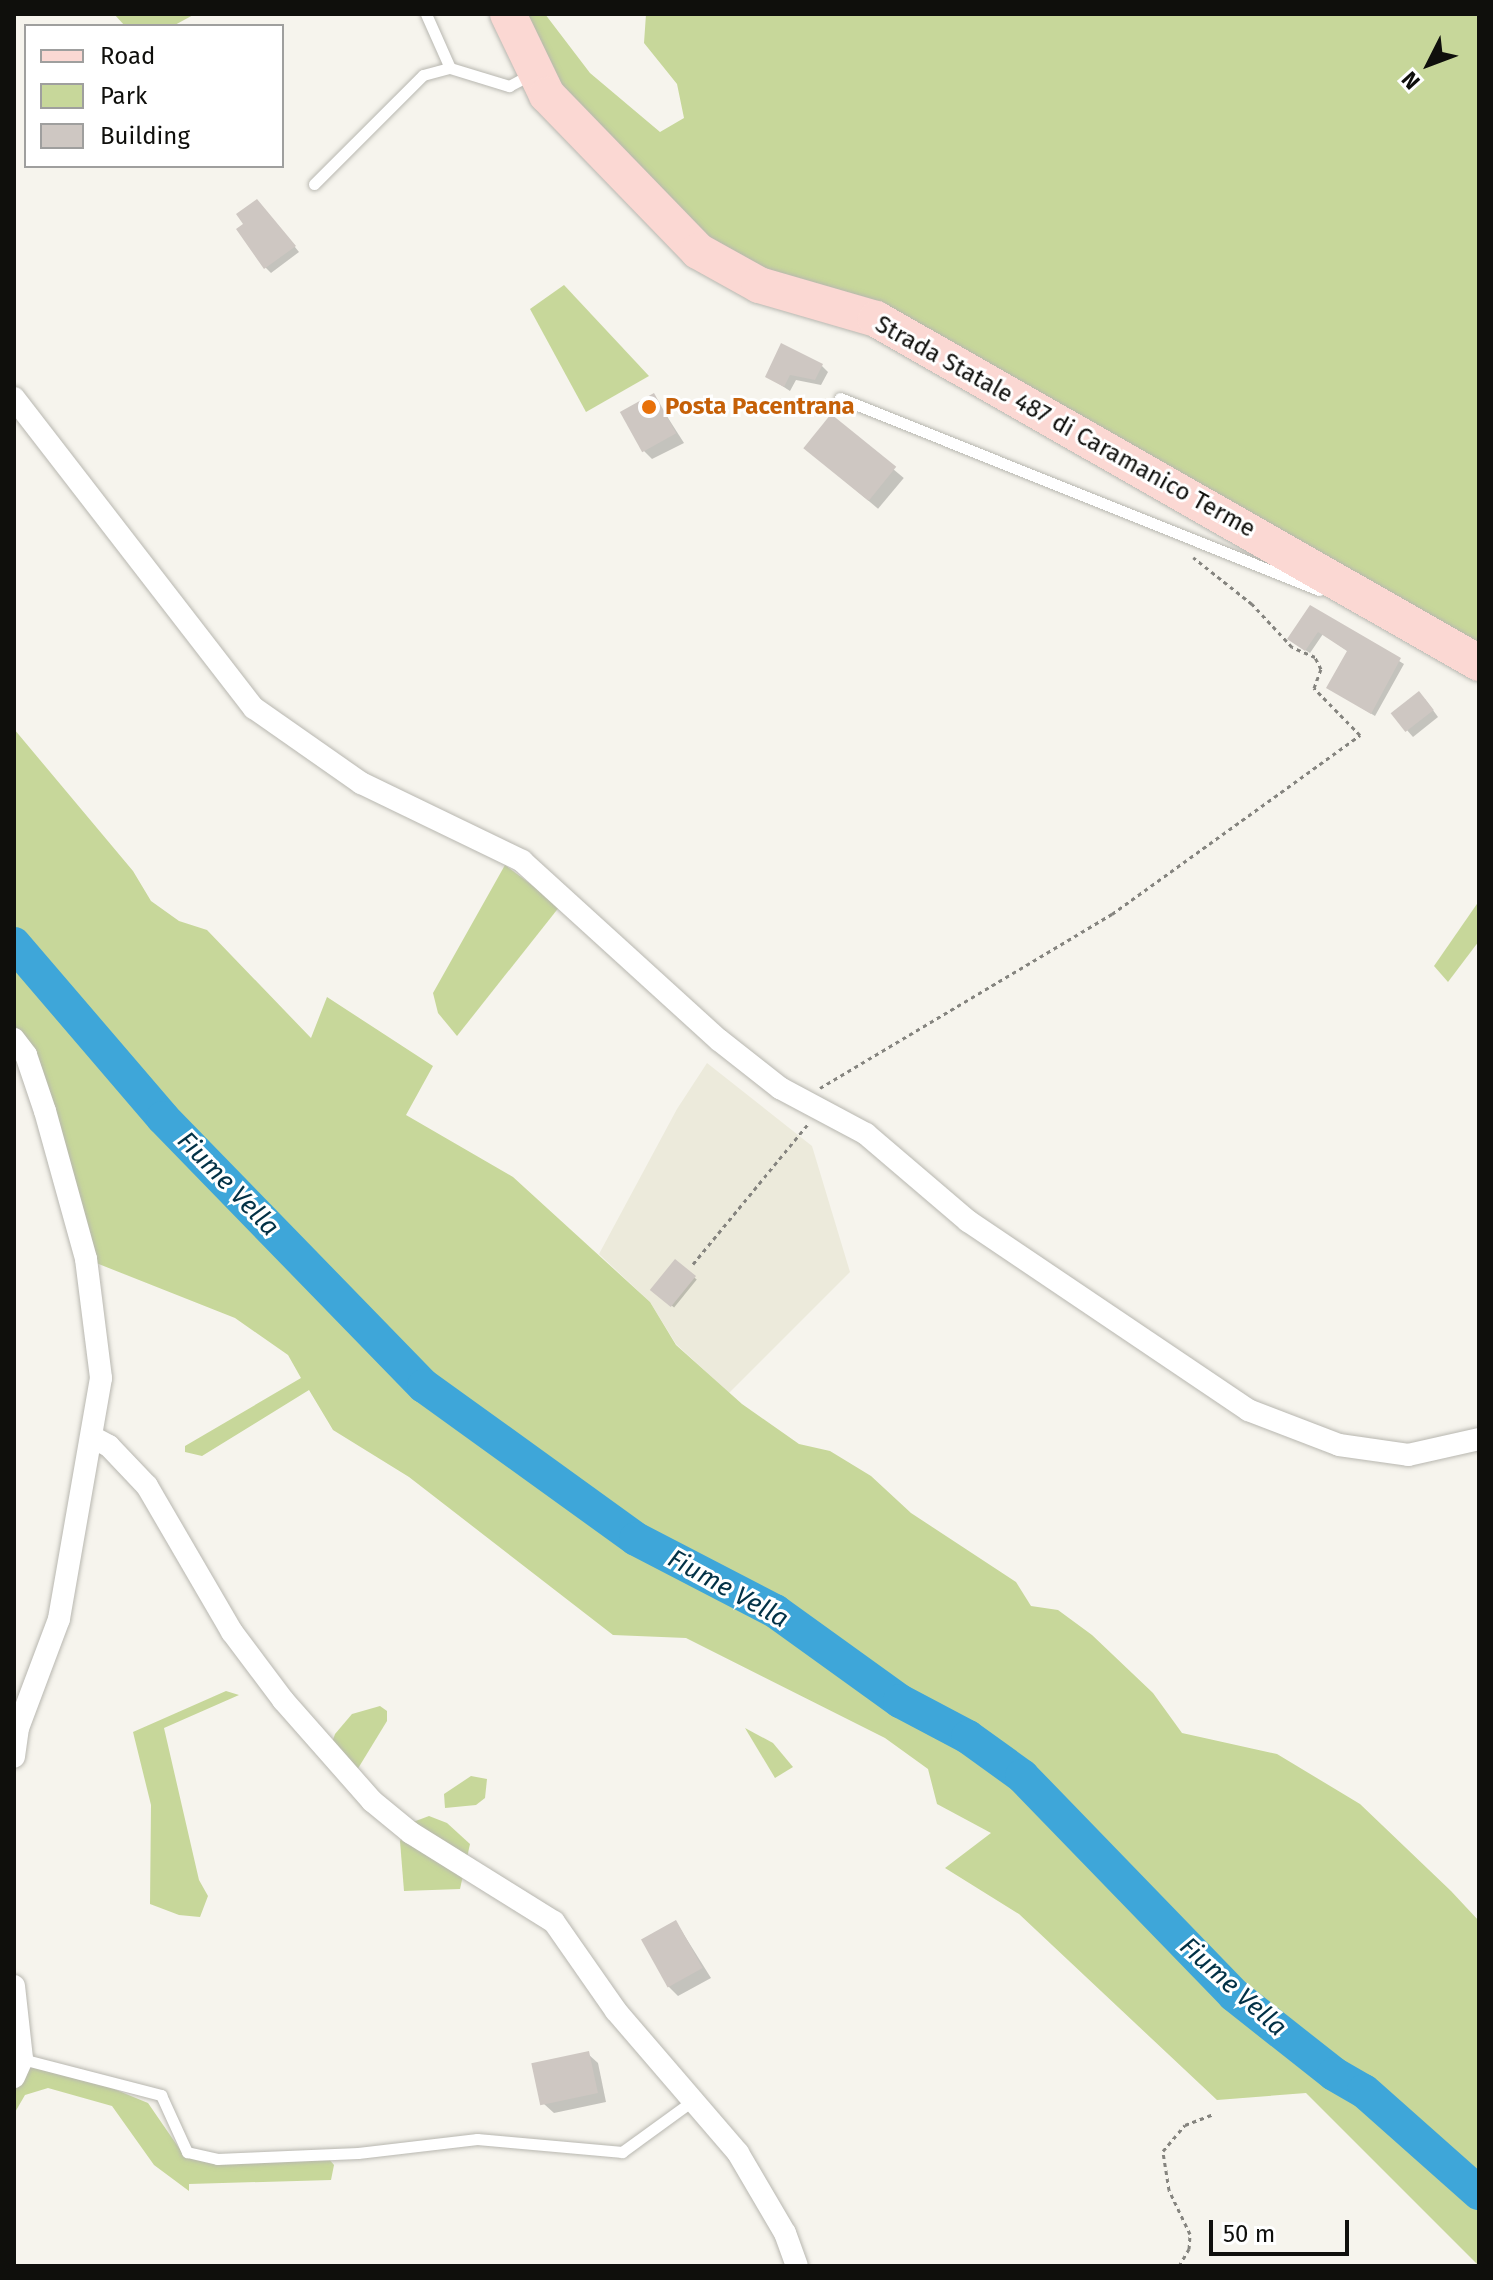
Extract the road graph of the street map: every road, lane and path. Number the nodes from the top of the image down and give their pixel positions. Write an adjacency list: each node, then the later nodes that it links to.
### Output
1 (426, 14): 3 (lane)
2 (508, 14): 4 (main road, Strada Statale 487 di Caramanico Terme)
3 (450, 68): 4 (lane); 5 (lane)
4 (535, 72): 9 (main road, Strada Statale 487 di Caramanico Terme)
5 (314, 184)
6 (14, 398): 12 (street)
7 (840, 398): 8 (lane)
8 (1168, 531): 9 (lane); 12 (path)
9 (1352, 589): 10 (main road, Strada Statale 487 di Caramanico Terme)
10 (1479, 663)
11 (14, 1039): 15 (street)
12 (802, 1099): 13 (street)
13 (822, 1110): 14 (path); 16 (street)
14 (693, 1264)
15 (94, 1438): 17 (street); 20 (street)
16 (1479, 1439)
17 (14, 1757)
18 (14, 1986): 19 (street)
19 (18, 2068): 20 (lane)
20 (695, 2099): 22 (street)
21 (1213, 2114): 23 (path)
22 (797, 2266)
23 (1179, 2266)

